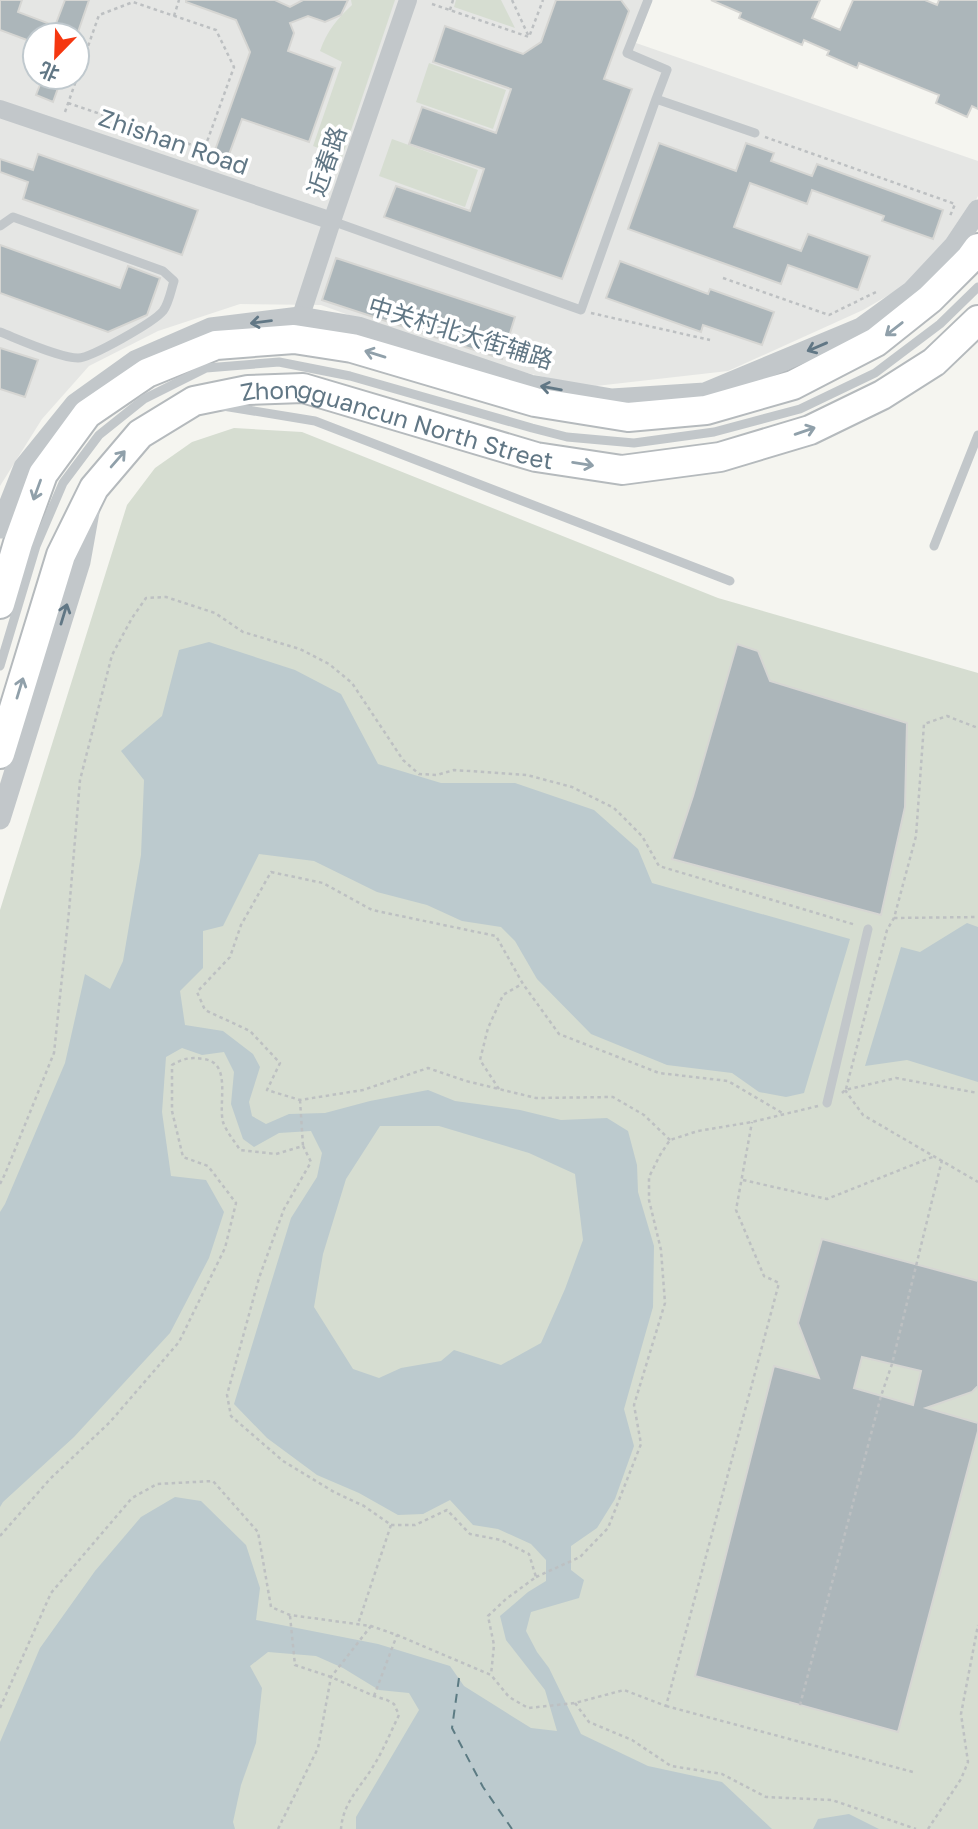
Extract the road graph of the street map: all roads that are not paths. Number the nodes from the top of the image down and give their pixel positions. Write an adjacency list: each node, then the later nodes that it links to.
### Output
1 (408, 0): 7 (street, 近春路)
2 (648, 0): 3 (lane)
3 (656, 99): 5 (lane); 7 (lane)
4 (0, 108): 7 (street, Zhishan Road)
5 (755, 133)
6 (978, 210): 12 (street, 中关村北大街辅路, one-way to 12)
7 (332, 221): 12 (street, 近春路)
8 (0, 226): 13 (lane)
9 (978, 248): 12 (main road, one-way to 12)
10 (978, 287): 21 (lane, Zhongguancun North Street)
11 (978, 320): 14 (main road, Zhongguancun North Street, one-way to 11)
12 (297, 328): 17 (street, 中关村北大街辅路, one-way to 17); 20 (main road, one-way to 20)
13 (0, 332)
14 (194, 401): 16 (main road, Zhongguancun North Street, one-way to 14); 19 (lane)
15 (978, 435): 18 (lane)
16 (94, 488): 22 (main road, Zhongguancun North Street, one-way to 16); 23 (street, one-way to 16)
17 (0, 528)
18 (934, 546)
19 (730, 581)
20 (0, 604)
21 (0, 666)
22 (0, 754)
23 (0, 819)
24 (868, 929): 25 (lane)
25 (827, 1103)

